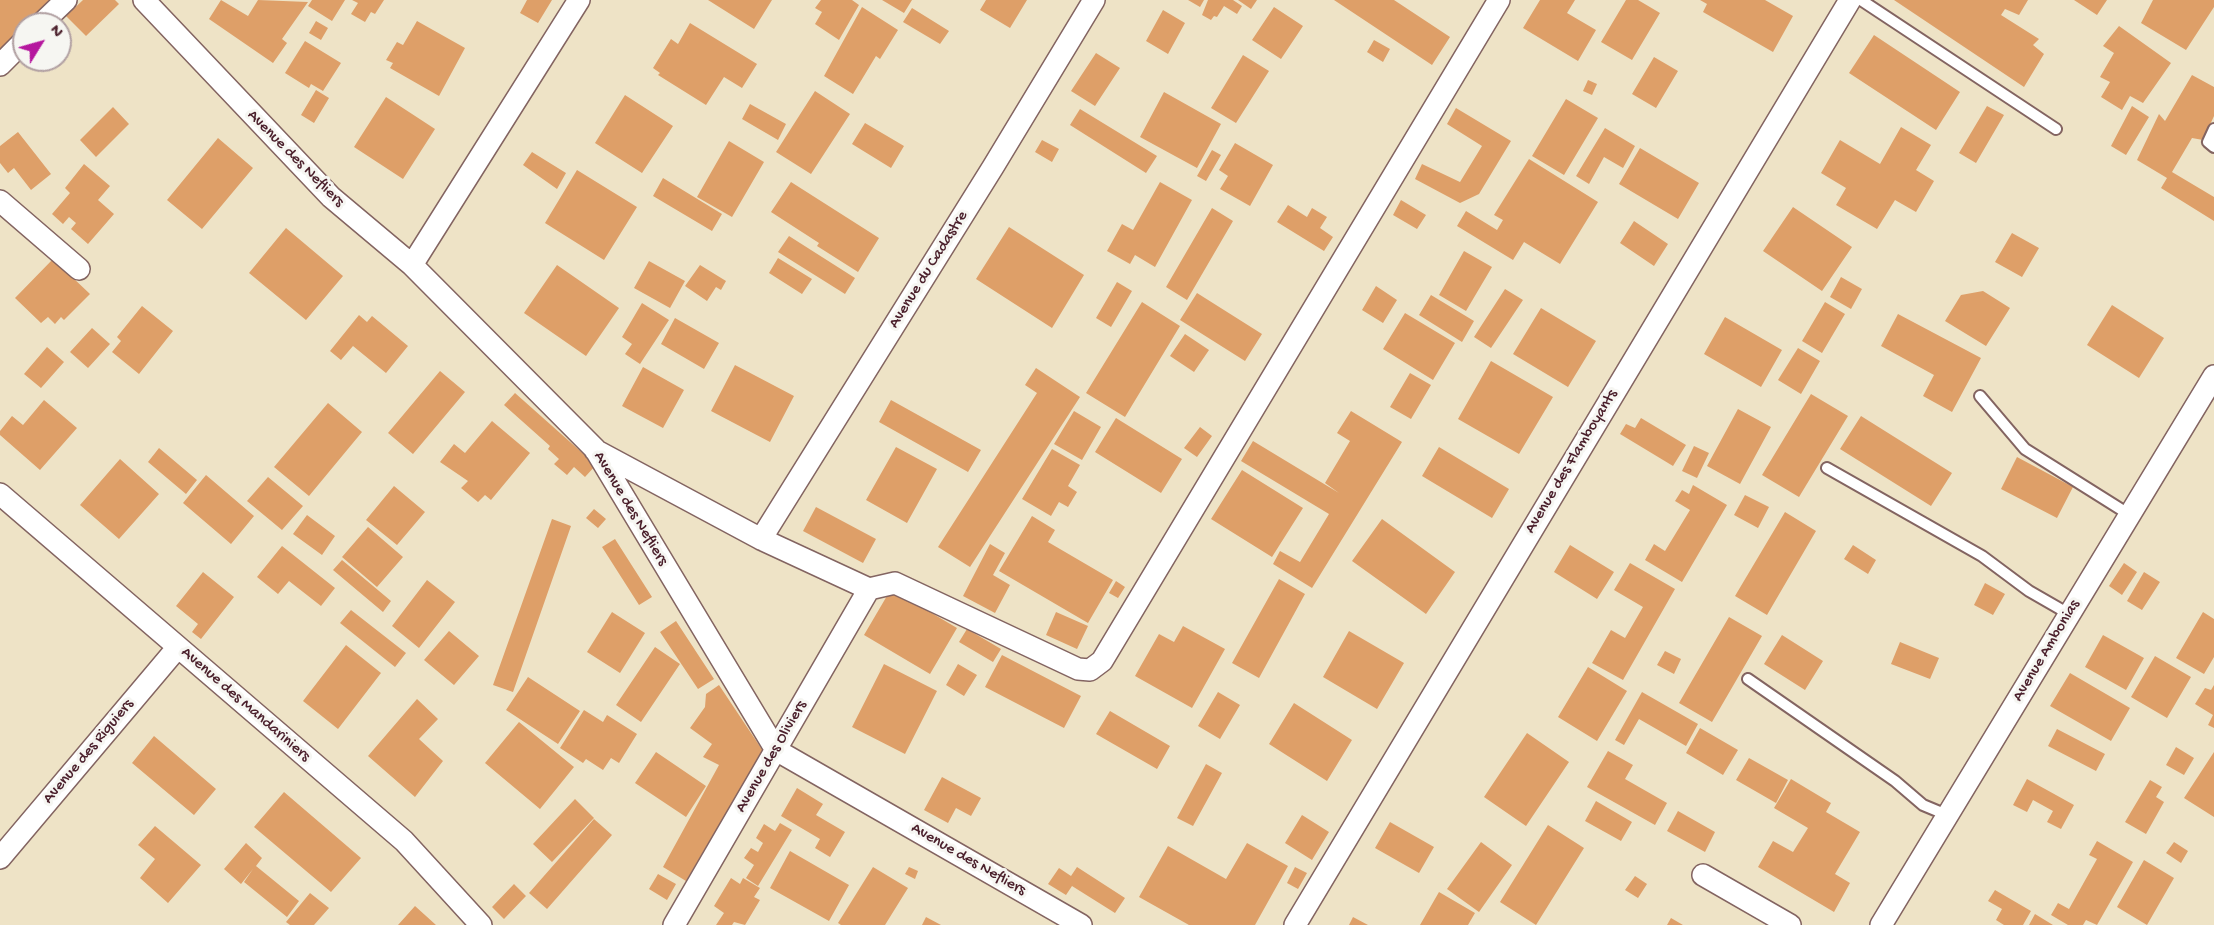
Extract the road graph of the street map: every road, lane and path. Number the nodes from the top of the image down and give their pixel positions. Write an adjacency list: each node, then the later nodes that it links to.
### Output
1 (66, 0): 8 (street)
2 (144, 0): 15 (street, Avenue des Nefliers)
3 (579, 0): 15 (street)
4 (1094, 0): 23 (street, Avenue du Cadastre)
5 (1499, 0): 24 (street)
6 (1850, 0): 35 (street, Avenue des Flamboyants)
7 (1861, 0): 11 (lane)
8 (54, 12)
9 (12, 53): 10 (street)
10 (0, 65)
11 (2056, 129)
12 (2214, 129): 13 (lane)
13 (2214, 147)
14 (0, 201): 16 (street)
15 (412, 265): 19 (street, Avenue des Nefliers)
16 (79, 270)
17 (2214, 376): 22 (street, Avenue Ambonias)
18 (1980, 396): 22 (lane)
19 (595, 449): 23 (street); 28 (street, Avenue des Nefliers)
20 (1827, 468): 25 (lane)
21 (0, 494): 26 (street, Avenue des Mandariniers)
22 (2130, 514): 25 (street, Avenue Ambonias)
23 (761, 538): 24 (street)
24 (868, 589): 28 (street, Avenue des Oliviers)
25 (2070, 614): 29 (street, Avenue Ambonias)
26 (178, 647): 30 (street, Avenue des Riguiers); 32 (street, Avenue des Mandariniers)
27 (1748, 680): 29 (lane)
28 (776, 750): 33 (street, Avenue des Oliviers); 34 (street, Avenue des Nefliers)
29 (1947, 815): 37 (street, Avenue Ambonias)
30 (0, 858)
31 (1703, 875): 36 (street)
32 (481, 925)
33 (674, 925)
34 (1081, 925)
35 (1295, 925)
36 (1791, 925)
37 (1881, 925)

